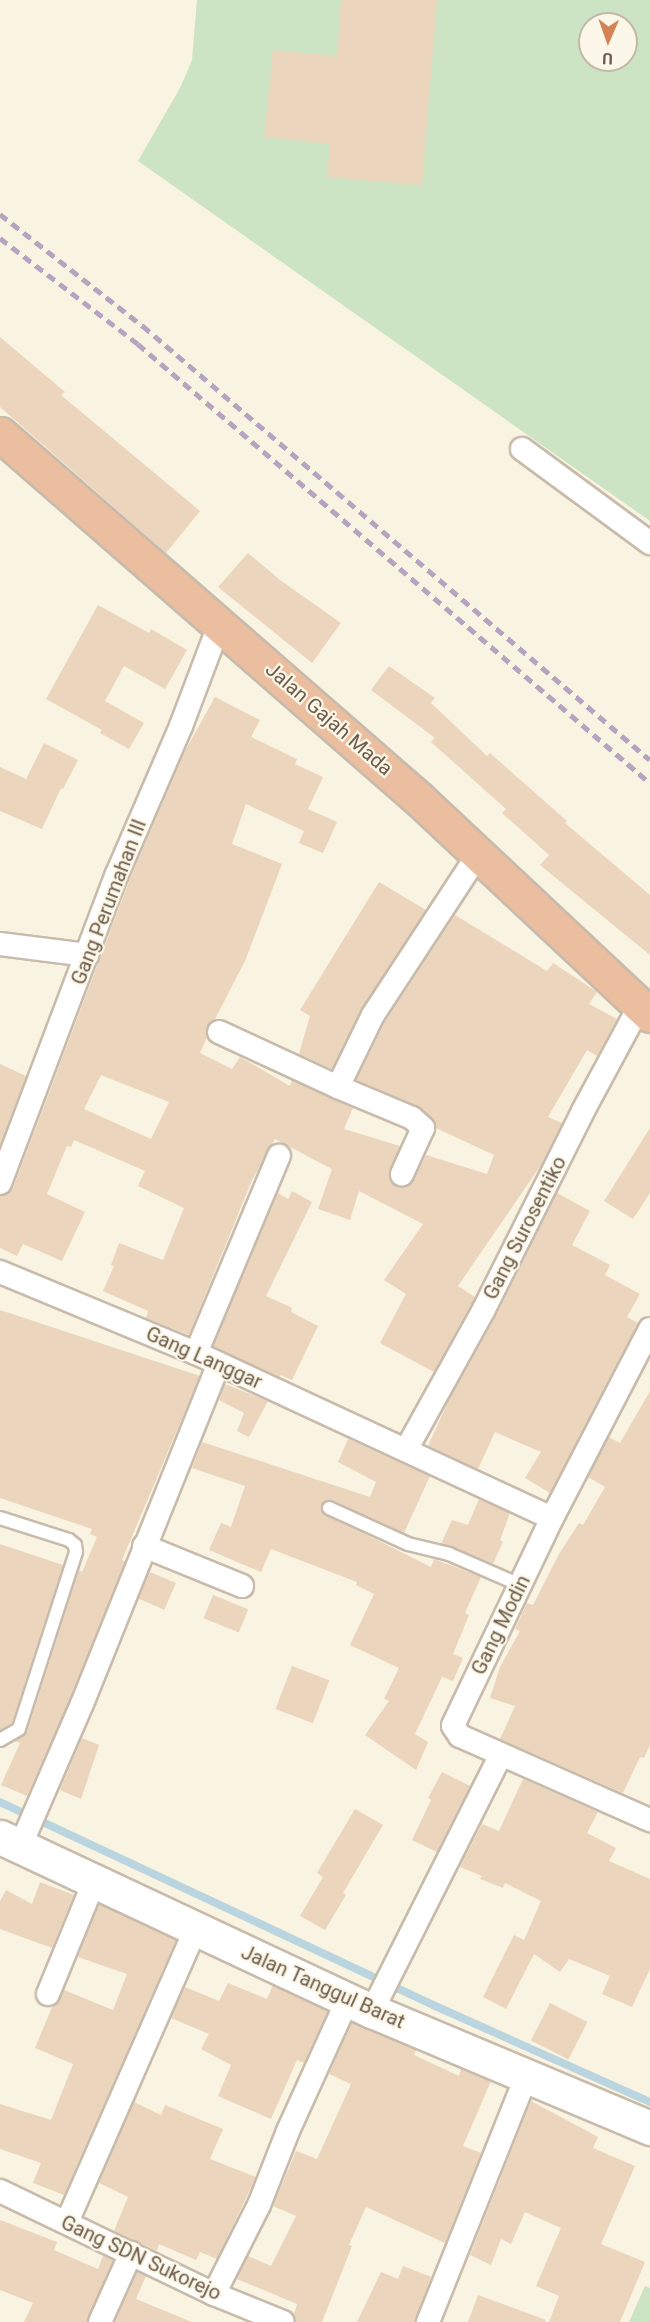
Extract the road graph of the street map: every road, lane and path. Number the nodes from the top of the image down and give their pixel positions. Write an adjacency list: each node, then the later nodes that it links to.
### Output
1 (0, 434): 4 (highway, Jalan Gajah Mada)
2 (522, 449): 3 (street)
3 (650, 543)
4 (220, 623): 5 (highway, Jalan Gajah Mada); 7 (street, Gang Perumahan III)
5 (479, 853): 8 (highway, Jalan Gajah Mada); 10 (street)
6 (0, 944): 7 (street)
7 (87, 955): 13 (street, Gang Perumahan III)
8 (645, 1010): 18 (street, Gang Surosentiko)
9 (219, 1032): 10 (street)
10 (338, 1087): 12 (street)
11 (279, 1156): 16 (street)
12 (402, 1174)
13 (0, 1182)
14 (0, 1272): 16 (street, Gang Langgar)
15 (650, 1329): 21 (street, Gang Modin)
16 (196, 1353): 17 (street, Gang Langgar)
17 (219, 1364): 18 (street, Gang Langgar); 22 (street)
18 (406, 1450): 21 (street, Gang Langgar)
19 (330, 1509): 23 (lane)
20 (0, 1518): 25 (lane)
21 (552, 1518): 23 (street, Gang Modin)
22 (144, 1546): 24 (street); 28 (street)
23 (520, 1585): 26 (street, Gang Modin)
24 (242, 1586)
25 (0, 1740)
26 (501, 1755): 27 (street, Gang Modin); 32 (street)
27 (650, 1820)
28 (18, 1835): 29 (street, Jalan Tanggul Barat)
29 (94, 1882): 30 (street, Jalan Tanggul Barat); 31 (street)
30 (195, 1929): 32 (street, Jalan Tanggul Barat); 36 (street)
31 (48, 1995)
32 (367, 2002): 33 (street, Jalan Tanggul Barat); 38 (street)
33 (527, 2075): 34 (street, Jalan Tanggul Barat); 41 (street)
34 (650, 2128)
35 (0, 2191): 36 (street, Gang SDN Sukorejo)
36 (67, 2222): 37 (street, Gang SDN Sukorejo)
37 (131, 2253): 38 (street, Gang SDN Sukorejo); 39 (street)
38 (214, 2294): 40 (street, Gang SDN Sukorejo)
39 (100, 2322)
40 (283, 2322)
41 (428, 2322)

